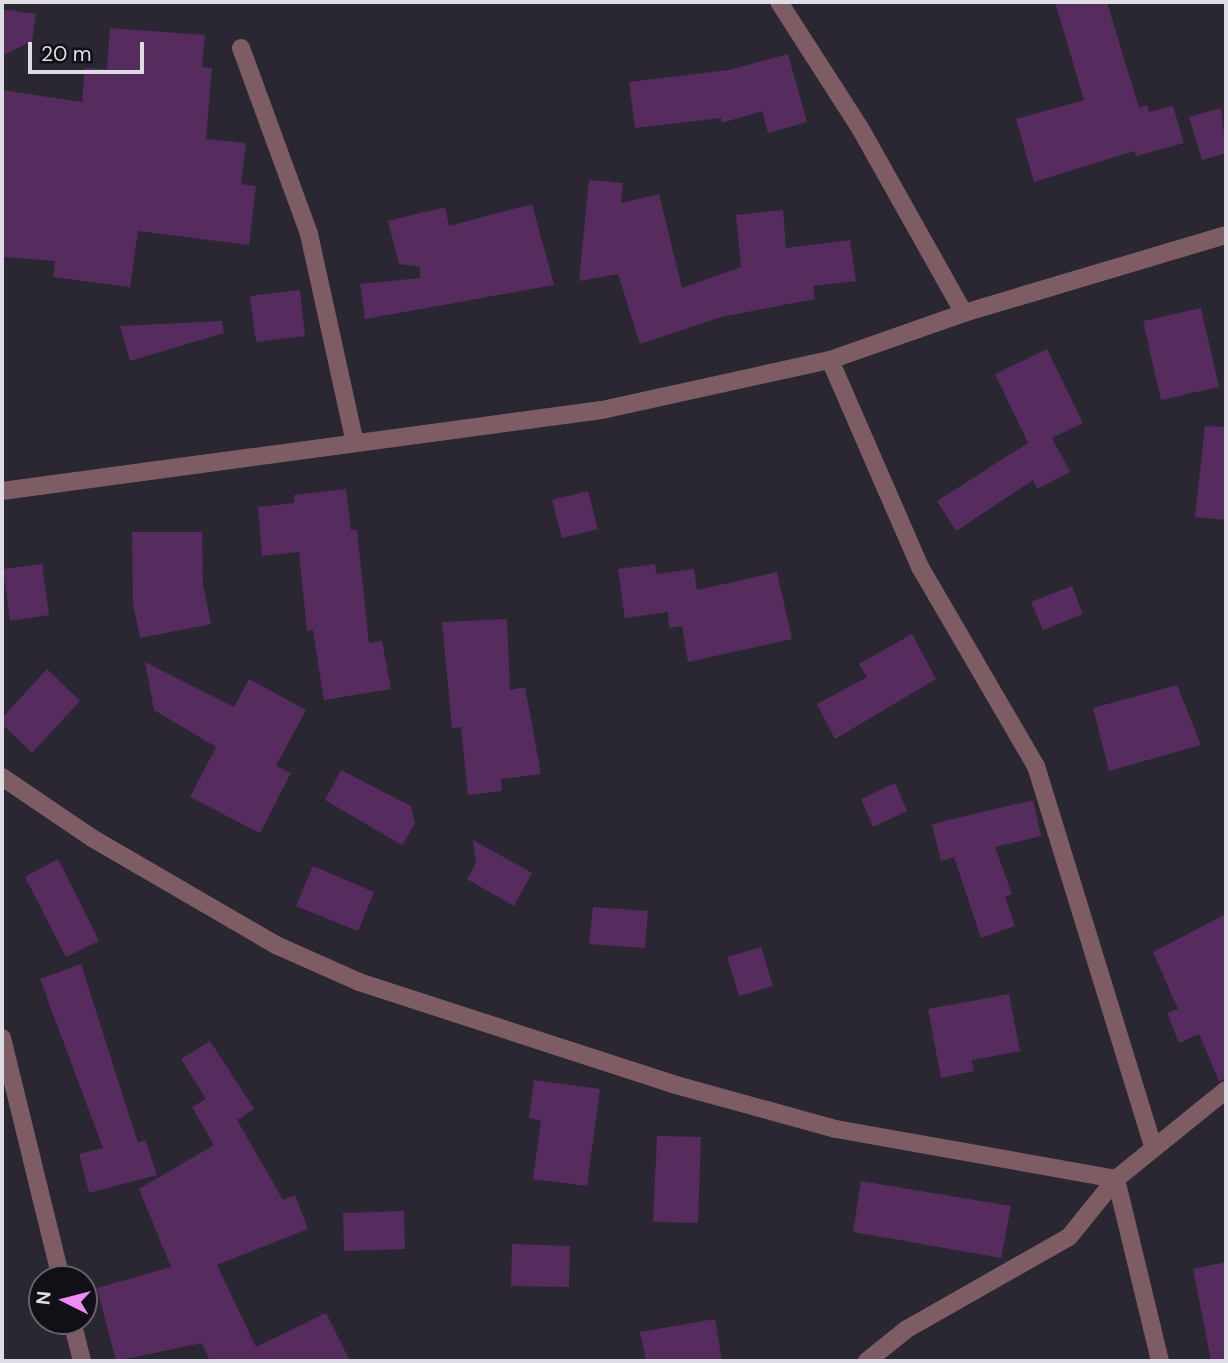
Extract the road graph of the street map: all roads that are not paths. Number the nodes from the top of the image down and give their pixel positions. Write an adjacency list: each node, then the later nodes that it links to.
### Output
1 (779, 2): 4 (street)
2 (241, 48): 6 (street)
3 (1226, 235): 4 (street)
4 (964, 313): 5 (street)
5 (830, 359): 6 (street); 11 (street)
6 (354, 439): 7 (street)
7 (2, 491)
8 (2, 777): 12 (street)
9 (2, 1038): 13 (street)
10 (1226, 1090): 11 (street)
11 (1153, 1147): 12 (street)
12 (1116, 1179): 16 (street); 17 (street)
13 (58, 1265)
14 (76, 1335): 15 (street)
15 (82, 1361)
16 (867, 1361)
17 (1160, 1361)

